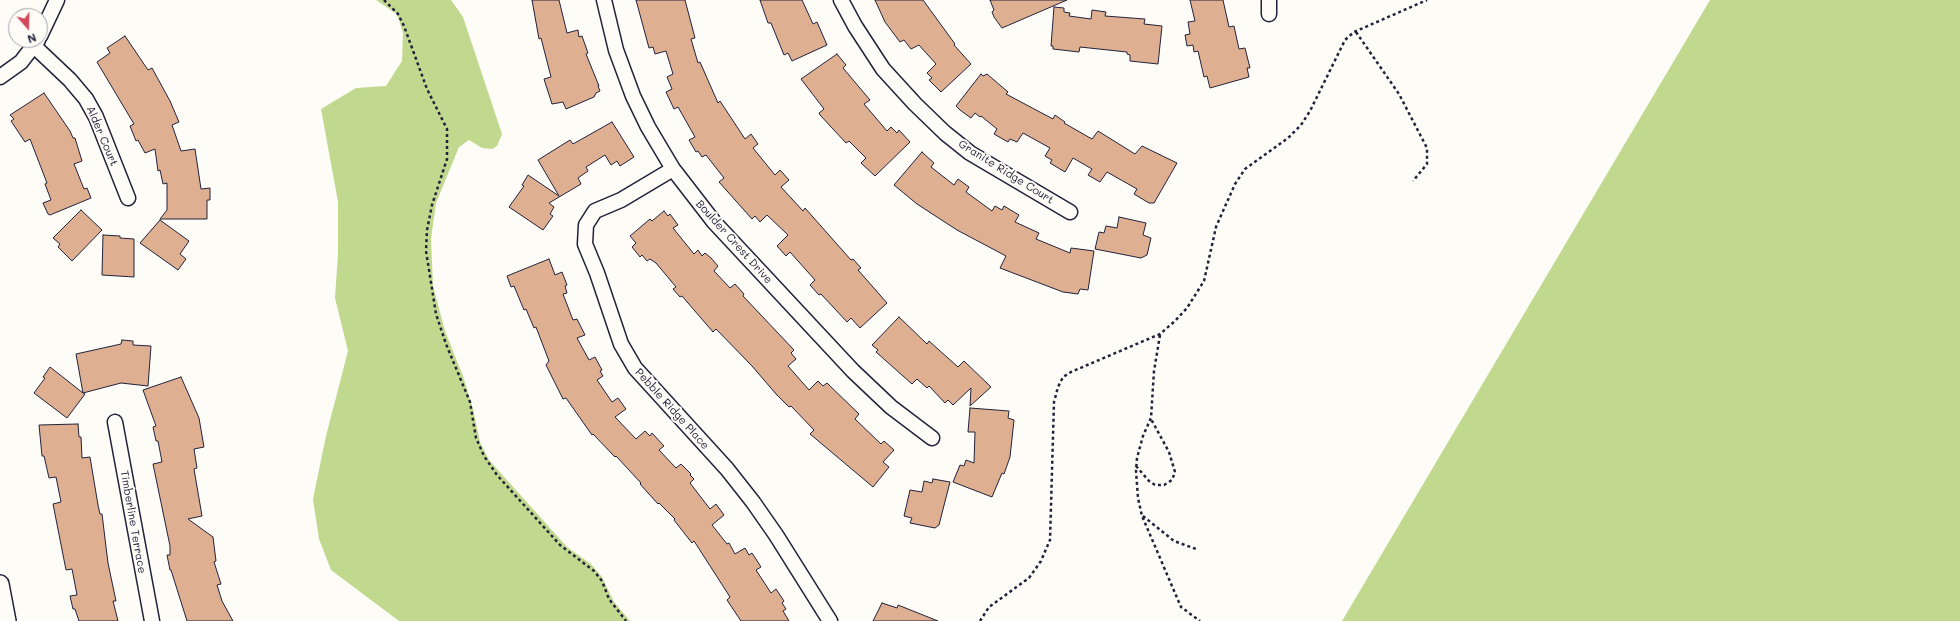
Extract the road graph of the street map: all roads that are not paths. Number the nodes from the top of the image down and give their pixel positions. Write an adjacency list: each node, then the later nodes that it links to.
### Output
1 (57, 0): 6 (street)
2 (604, 0): 10 (street, Boulder Crest Drive)
3 (841, 0): 12 (street, Granite Ridge Court)
4 (1269, 0): 5 (street)
5 (1269, 14)
6 (48, 18)
7 (32, 48): 9 (street)
8 (43, 48): 11 (street, Alder Court)
9 (0, 77)
10 (673, 169): 14 (street, Boulder Crest Drive); 18 (street, Pebble Ridge Place)
11 (128, 198)
12 (1070, 212)
13 (115, 422): 17 (street, Timberline Terrace)
14 (932, 438)
15 (0, 584): 16 (street)
16 (7, 621)
17 (152, 621)
18 (830, 621)

